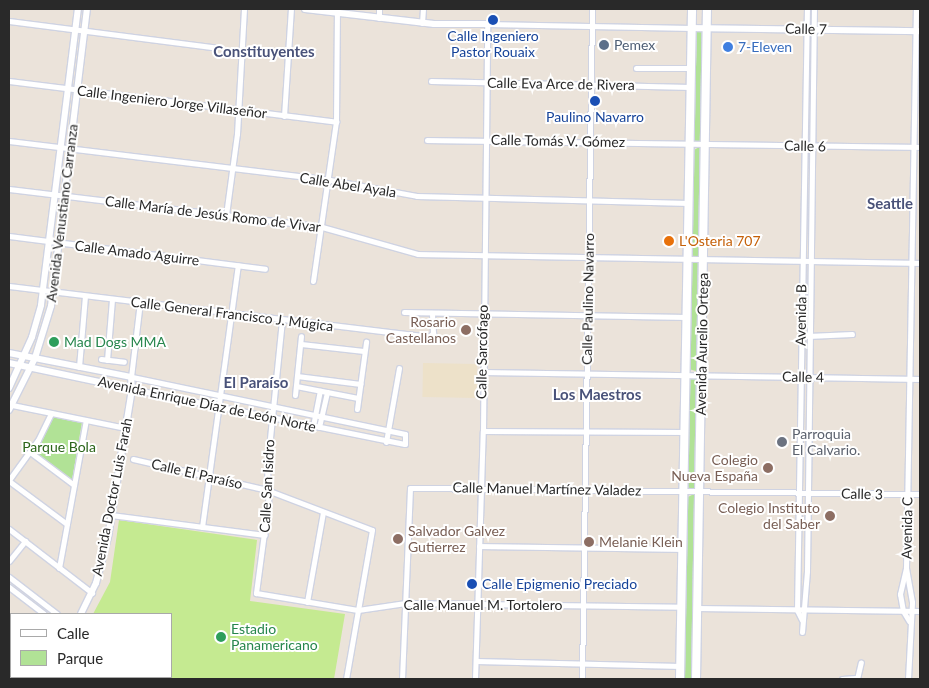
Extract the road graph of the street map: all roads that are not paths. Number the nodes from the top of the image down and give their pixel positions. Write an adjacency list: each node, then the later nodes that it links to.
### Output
1 (78, 9): 22 (street, Avenida Venustiano Carranza)
2 (87, 9): 25 (street, Avenida Venustiano Carranza)
3 (244, 9): 36 (street)
4 (291, 9): 37 (street)
5 (305, 9): 14 (street)
6 (380, 9): 15 (street)
7 (422, 9): 17 (street)
8 (592, 9): 19 (street, Calle Paulino Navarro)
9 (692, 9): 20 (main road, Avenida Aurelio Ortega)
10 (707, 9): 21 (main road, Avenida Aurelio Ortega)
11 (807, 9): 23 (street, Avenida B)
12 (814, 9): 23 (street, Avenida B)
13 (916, 9): 24 (street, Avenida C)
14 (337, 11): 15 (street); 38 (street)
15 (379, 18): 17 (street)
16 (9, 21): 22 (street)
17 (422, 23): 18 (street)
18 (487, 24): 19 (street); 31 (street, Calle Sarcófago)
19 (592, 26): 20 (street); 32 (street, Calle Paulino Navarro)
20 (692, 28): 21 (street, Calle 7); 28 (main road, Avenida Aurelio Ortega)
21 (707, 28): 23 (street, Calle 7); 44 (main road, Avenida Aurelio Ortega)
22 (76, 30): 25 (street); 34 (street, Avenida Venustiano Carranza)
23 (810, 30): 24 (street, Calle 7); 45 (street, Avenida B); 46 (street, Avenida B)
24 (918, 31): 47 (street, Avenida C)
25 (84, 32): 26 (street); 35 (street, Avenida Venustiano Carranza)
26 (213, 47)
27 (636, 68): 28 (street)
28 (691, 68): 33 (main road, Avenida Aurelio Ortega)
29 (9, 81): 34 (street, Calle Ingeniero Jorge Villaseñor)
30 (431, 81): 31 (street, Calle Eva Arce de Rivera)
31 (486, 82): 32 (street, Calle Eva Arce de Rivera); 40 (street, Calle Sarcófago)
32 (591, 84): 33 (street, Calle Eva Arce de Rivera); 42 (street, Calle Paulino Navarro)
33 (691, 87): 43 (main road, Avenida Aurelio Ortega)
34 (69, 89): 35 (street, Calle Ingeniero Jorge Villaseñor); 49 (street, Avenida Venustiano Carranza)
35 (77, 90): 36 (street, Calle Ingeniero Jorge Villaseñor); 50 (street, Avenida Venustiano Carranza)
36 (240, 110): 37 (street, Calle Ingeniero Jorge Villaseñor); 51 (street)
37 (284, 116): 38 (street, Calle Ingeniero Jorge Villaseñor)
38 (336, 122): 52 (street)
39 (427, 140): 40 (street, Calle Tomás V. Gómez)
40 (485, 140): 42 (street, Calle Tomás V. Gómez); 56 (street, Calle Sarcófago)
41 (9, 141): 49 (street, Calle Abel Ayala)
42 (590, 142): 43 (street, Calle Tomás V. Gómez); 57 (street, Calle Paulino Navarro)
43 (690, 144): 44 (street, Calle 6); 58 (main road, Avenida Aurelio Ortega)
44 (705, 144): 45 (street, Calle 6); 66 (main road, Avenida Aurelio Ortega)
45 (804, 145): 46 (street, Calle 6); 68 (street, Avenida B)
46 (812, 146): 47 (street, Calle 6); 69 (street, Avenida B)
47 (913, 147): 48 (street, Calle 6); 70 (street, Avenida C)
48 (920, 147)
49 (62, 148): 50 (street, Calle Abel Ayala); 54 (street, Avenida Venustiano Carranza)
50 (70, 149): 51 (street, Calle Abel Ayala); 55 (street, Avenida Venustiano Carranza)
51 (233, 168): 52 (street, Calle Abel Ayala); 59 (street)
52 (330, 180): 56 (street, Calle Abel Ayala); 60 (street)
53 (9, 189): 54 (street, Calle María de Jesús Romo de Vivar)
54 (56, 194): 55 (street, Calle María de Jesús Romo de Vivar); 62 (street, Avenida Venustiano Carranza)
55 (64, 195): 59 (street, Calle María de Jesús Romo de Vivar); 63 (street, Avenida Venustiano Carranza)
56 (484, 198): 57 (street, Calle Abel Ayala); 64 (street, Calle Sarcófago)
57 (589, 200): 58 (street, Calle Abel Ayala); 65 (street, Calle Paulino Navarro)
58 (689, 203): 67 (main road, Avenida Aurelio Ortega)
59 (226, 215): 60 (street, Calle María de Jesús Romo de Vivar)
60 (322, 227): 64 (street, Calle María de Jesús Romo de Vivar); 74 (street)
61 (9, 236): 62 (street, Calle Amado Aguirre)
62 (50, 242): 63 (street, Calle Amado Aguirre); 76 (street, Avenida Venustiano Carranza)
63 (58, 242): 72 (street, Calle Amado Aguirre); 77 (street, Avenida Venustiano Carranza)
64 (484, 255): 65 (street, Calle María de Jesús Romo de Vivar); 85 (street, Calle Sarcófago)
65 (588, 257): 67 (street, Calle María de Jesús Romo de Vivar); 87 (street, Calle Paulino Navarro)
66 (703, 259): 67 (street, Calle María de Jesús Romo de Vivar); 68 (street, Calle María de Jesús Romo de Vivar); 111 (main road, Avenida Aurelio Ortega)
67 (688, 260): 88 (main road, Avenida Aurelio Ortega)
68 (802, 261): 69 (street, Calle María de Jesús Romo de Vivar); 81 (street, Avenida B)
69 (810, 262): 70 (street, Calle María de Jesús Romo de Vivar); 82 (street, Avenida B)
70 (911, 263): 71 (street, Calle María de Jesús Romo de Vivar); 115 (street, Avenida C)
71 (920, 263)
72 (238, 266): 73 (street, Calle Amado Aguirre); 86 (street)
73 (265, 269)
74 (314, 281)
75 (9, 286): 76 (street, Calle General Francisco J. Múgica)
76 (44, 290): 77 (street, Calle General Francisco J. Múgica); 97 (street, Avenida Venustiano Carranza)
77 (53, 292): 78 (street, Calle General Francisco J. Múgica); 98 (street, Avenida Venustiano Carranza)
78 (84, 296): 79 (street, Calle General Francisco J. Múgica); 103 (street)
79 (112, 299): 80 (street, Calle General Francisco J. Múgica); 99 (street)
80 (140, 302): 86 (street, Calle General Francisco J. Múgica); 112 (street)
81 (801, 306): 82 (street); 113 (street, Avenida B)
82 (809, 306): 92 (street, Avenida B)
83 (404, 312): 84 (street)
84 (432, 312): 85 (street); 89 (street, Calle General Francisco J. Múgica)
85 (483, 313): 87 (street); 106 (street, Calle Sarcófago)
86 (232, 314): 89 (street, Calle General Francisco J. Múgica); 123 (street)
87 (588, 315): 88 (street); 108 (street, Calle Paulino Navarro)
88 (687, 317): 110 (main road, Avenida Aurelio Ortega)
89 (282, 320): 126 (street, Calle San Isidro)
90 (852, 334): 92 (street)
91 (301, 336): 94 (street)
92 (808, 336): 114 (street, Avenida B)
93 (366, 342): 95 (street)
94 (300, 344): 95 (street); 109 (street)
95 (364, 351): 117 (street)
96 (9, 352): 97 (street, Avenida Enrique Díaz de León Norte)
97 (24, 356): 98 (street, Avenida Enrique Díaz de León Norte); 102 (street, Avenida Venustiano Carranza)
98 (35, 358): 103 (street, Avenida Enrique Díaz de León Norte); 104 (street, Avenida Venustiano Carranza)
99 (113, 361): 100 (street); 107 (street)
100 (124, 362)
101 (9, 363): 102 (street, Avenida Enrique Díaz de León Norte)
102 (20, 366): 104 (street, Avenida Enrique Díaz de León Norte); 119 (street, Avenida Venustiano Carranza)
103 (79, 367): 107 (street, Avenida Enrique Díaz de León Norte)
104 (31, 368): 120 (street, Avenida Enrique Díaz de León Norte); 127 (street, Avenida Venustiano Carranza)
105 (399, 368): 136 (street)
106 (482, 372): 108 (street, Calle 4); 137 (street, Calle Sarcófago)
107 (112, 373): 112 (street, Avenida Enrique Díaz de León Norte)
108 (587, 374): 110 (street, Calle 4); 138 (street, Calle Paulino Navarro)
109 (297, 376): 117 (street); 118 (street)
110 (686, 376): 111 (street, Calle 4); 139 (main road, Avenida Aurelio Ortega)
111 (701, 376): 113 (street, Calle 4); 150 (main road, Avenida Aurelio Ortega)
112 (131, 377): 120 (street, Avenida Doctor Luis Farah); 123 (street, Avenida Enrique Díaz de León Norte)
113 (800, 377): 114 (street, Calle 4); 151 (street, Avenida B)
114 (807, 378): 115 (street, Calle 4); 152 (street, Avenida B)
115 (909, 379): 116 (street, Calle 4); 153 (street, Avenida C)
116 (920, 379)
117 (360, 384): 125 (street)
118 (296, 386): 121 (street); 124 (street)
119 (9, 388)
120 (132, 389): 128 (street, Avenida Enrique Díaz de León Norte); 135 (street, Avenida Doctor Luis Farah)
121 (320, 391): 122 (street); 131 (street)
122 (327, 392): 125 (street); 131 (street)
123 (221, 394): 126 (street, Avenida Enrique Díaz de León Norte); 128 (street)
124 (295, 395)
125 (358, 398): 129 (street)
126 (274, 405): 131 (street, Avenida Enrique Díaz de León Norte); 132 (street, Calle San Isidro)
127 (10, 407): 130 (street)
128 (219, 407): 132 (street, Avenida Enrique Díaz de León Norte); 143 (street)
129 (357, 409)
130 (51, 413): 133 (street); 141 (street)
131 (318, 415): 134 (street); 136 (street, Avenida Enrique Díaz de León Norte)
132 (272, 417): 134 (street, Avenida Enrique Díaz de León Norte); 148 (street, Calle San Isidro)
133 (86, 420): 135 (street); 145 (street)
134 (316, 426): 140 (street, Avenida Enrique Díaz de León Norte)
135 (126, 428): 156 (street, Avenida Doctor Luis Farah)
136 (388, 431): 140 (street); 140 (street, Avenida Enrique Díaz de León Norte)
137 (483, 431): 138 (street); 146 (street, Calle Sarcófago)
138 (586, 431): 139 (street); 147 (street, Calle Paulino Navarro)
139 (685, 432): 149 (main road, Avenida Aurelio Ortega)
140 (386, 442)
141 (30, 452): 144 (street); 145 (street)
142 (133, 459): 143 (street, Calle El Paraíso)
143 (209, 476): 148 (street, Calle El Paraíso); 158 (street)
144 (9, 481): 157 (street)
145 (74, 485): 157 (street)
146 (480, 488): 147 (street, Calle Manuel Martínez Valadez); 162 (street, Calle Sarcófago); 173 (street, Calle Manuel Martínez Valadez)
147 (585, 489): 149 (street, Calle Manuel Martínez Valadez); 163 (street, Calle Paulino Navarro)
148 (267, 490): 155 (street, Calle El Paraíso); 160 (street, Calle San Isidro)
149 (684, 491): 150 (street, Calle 3); 164 (main road, Avenida Aurelio Ortega)
150 (699, 491): 151 (street, Calle 3); 177 (main road, Avenida Aurelio Ortega)
151 (802, 493): 152 (street, Calle 3); 179 (street, Avenida B)
152 (808, 493): 153 (street, Calle 3); 179 (street, Avenida B)
153 (908, 494): 154 (street, Calle 3); 167 (street, Avenida C)
154 (920, 494)
155 (323, 512): 172 (street); 178 (street, Calle El Paraíso)
156 (111, 515): 158 (street); 170 (street, Avenida Doctor Luis Farah)
157 (67, 524): 166 (street)
158 (202, 527): 160 (street)
159 (9, 529): 161 (street)
160 (265, 535): 171 (street, Calle San Isidro)
161 (25, 541): 165 (street); 166 (street)
162 (479, 546): 163 (street); 174 (street, Calle Sarcófago)
163 (584, 547): 164 (street); 175 (street, Calle Paulino Navarro)
164 (683, 549): 176 (main road, Avenida Aurelio Ortega)
165 (9, 561)
166 (59, 568): 170 (street)
167 (906, 568): 180 (street, Avenida C); 181 (street, Avenida C)
168 (9, 577): 184 (street)
169 (9, 587): 183 (street)
170 (92, 593): 185 (street, Avenida Doctor Luis Farah)
171 (256, 593): 172 (street, Calle Manuel M. Tortolero)
172 (308, 602): 178 (street, Calle Manuel M. Tortolero)
173 (405, 603): 174 (street, Calle Manuel M. Tortolero); 178 (street, Calle Manuel M. Tortolero); 194 (street)
174 (477, 604): 175 (street, Calle Manuel M. Tortolero); 188 (street, Calle Sarcófago)
175 (583, 605): 176 (street, Calle Manuel M. Tortolero); 190 (street, Calle Paulino Navarro)
176 (682, 607): 191 (main road, Avenida Aurelio Ortega)
177 (697, 608): 179 (street); 198 (main road, Avenida Aurelio Ortega)
178 (358, 610): 193 (street)
179 (801, 610): 180 (street); 187 (street, Avenida B)
180 (903, 611): 181 (street); 186 (street, Avenida C)
181 (912, 611): 182 (street); 186 (street, Avenida C)
182 (920, 611)
183 (43, 613)
184 (56, 613)
185 (82, 613)
186 (908, 621): 200 (street, Avenida C)
187 (802, 632)
188 (476, 661): 190 (street); 195 (street, Calle Sarcófago)
189 (861, 662): 192 (street)
190 (582, 663): 191 (street); 196 (street, Calle Paulino Navarro)
191 (681, 666): 197 (main road, Avenida Aurelio Ortega)
192 (857, 678): 199 (street)
193 (346, 679)
194 (402, 679)
195 (475, 679)
196 (582, 679)
197 (680, 679)
198 (696, 679)
199 (842, 679)
200 (908, 679)

